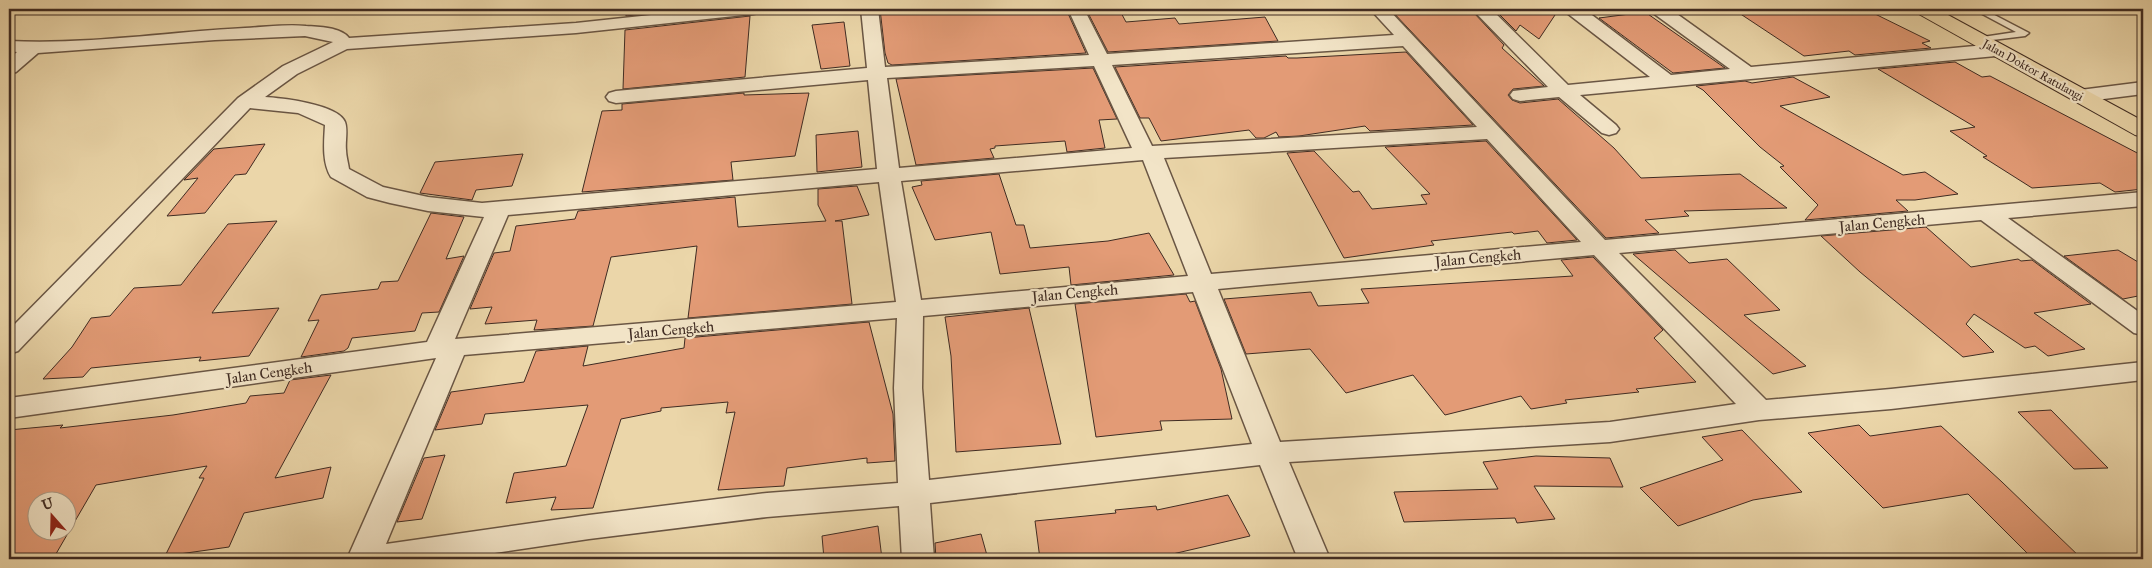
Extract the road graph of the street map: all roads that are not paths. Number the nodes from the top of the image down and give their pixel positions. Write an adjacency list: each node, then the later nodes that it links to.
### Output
1 (752, 9): 11 (street)
2 (869, 9): 17 (street)
3 (1076, 9): 15 (street)
4 (1379, 9): 10 (street)
5 (1481, 9): 21 (street)
6 (1573, 9): 19 (street)
7 (1659, 9): 18 (street)
8 (1924, 9): 12 (highway, Jalan Doktor Ratulangi)
9 (1977, 9): 12 (lane)
10 (1407, 40): 15 (street); 28 (street)
11 (343, 44): 14 (street); 25 (street)
12 (1987, 45): 18 (street); 23 (highway, Jalan Doktor Ratulangi)
13 (9, 46): 14 (street)
14 (33, 48): 16 (street)
15 (1101, 59): 17 (street); 29 (street)
16 (9, 68)
17 (878, 72): 24 (street); 30 (street)
18 (1748, 74): 19 (street)
19 (1666, 81): 21 (street)
20 (2143, 88): 23 (street)
21 (1563, 91): 22 (street); 26 (street)
22 (1520, 95)
23 (2080, 96): 27 (highway, Jalan Doktor Ratulangi)
24 (616, 97)
25 (244, 102): 32 (street); 38 (street)
26 (1609, 130)
27 (2143, 130)
28 (1492, 132): 29 (street); 34 (street)
29 (1148, 153): 30 (street); 35 (street)
30 (889, 176): 32 (street); 36 (street)
31 (2143, 199): 33 (street, Jalan Cengkeh)
32 (499, 209): 39 (street)
33 (1987, 214): 34 (street, Jalan Cengkeh); 37 (street)
34 (1599, 248): 35 (street, Jalan Cengkeh); 42 (street)
35 (1203, 282): 36 (street, Jalan Cengkeh); 43 (street)
36 (910, 308): 39 (street, Jalan Cengkeh); 44 (street)
37 (2143, 327)
38 (9, 345)
39 (445, 348): 41 (street, Jalan Cengkeh); 45 (street)
40 (2143, 371): 42 (street)
41 (9, 408)
42 (1759, 410): 43 (street)
43 (1270, 453): 44 (street); 48 (street)
44 (914, 493): 46 (street); 47 (street)
45 (363, 559)
46 (370, 559)
47 (918, 559)
48 (1314, 559)

